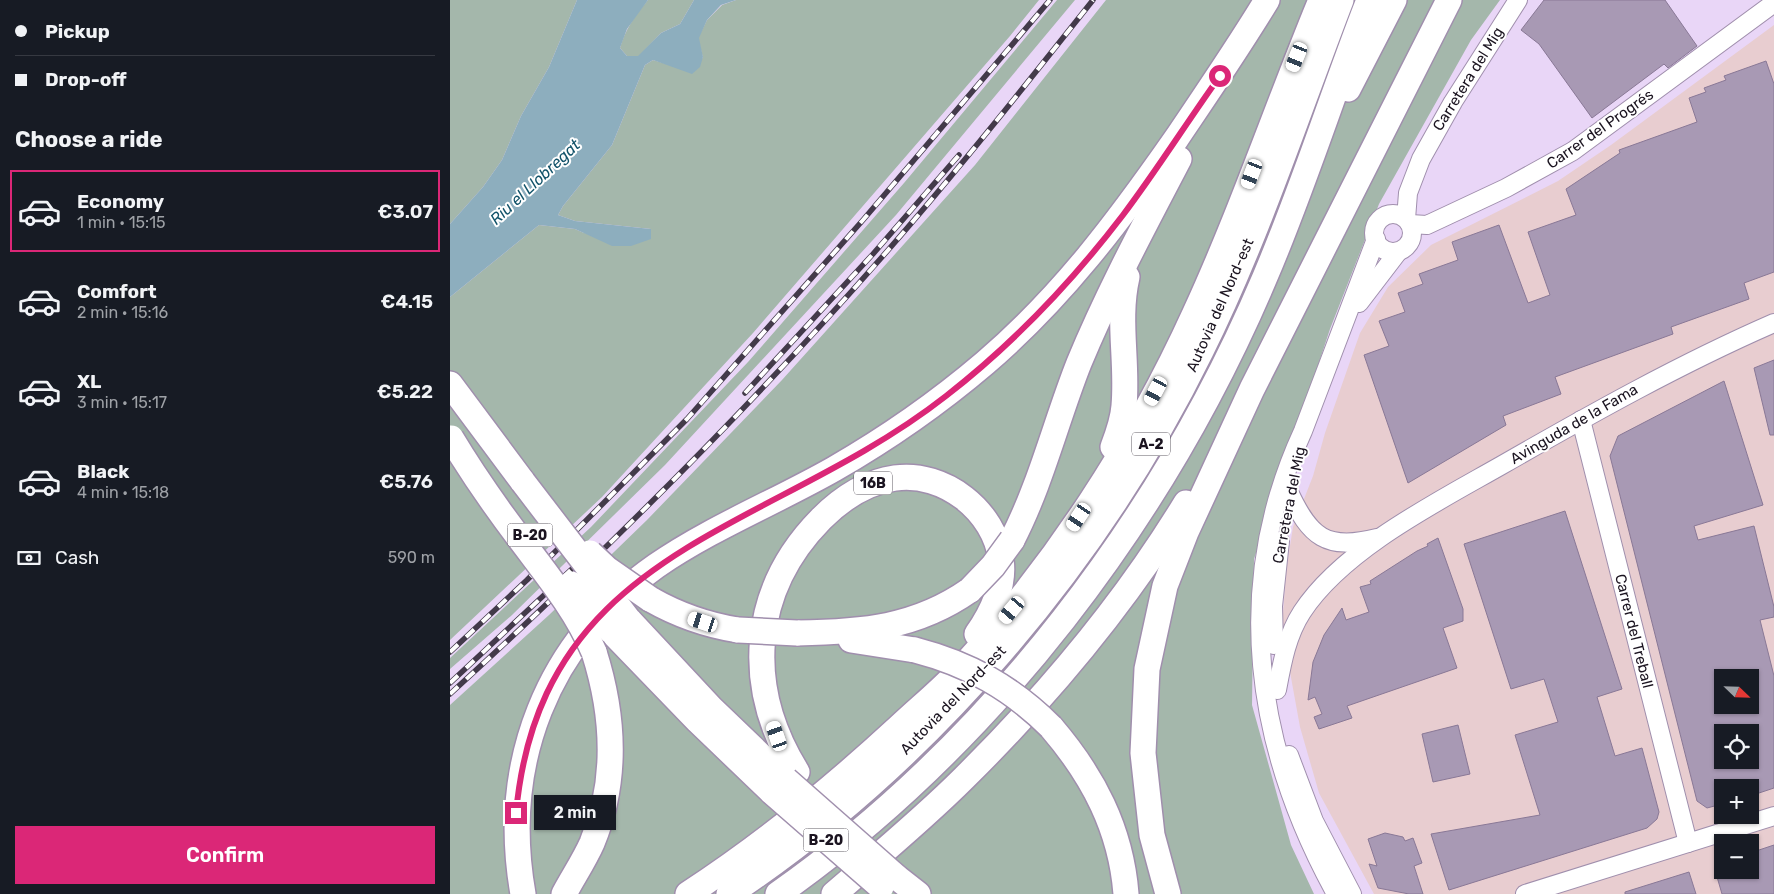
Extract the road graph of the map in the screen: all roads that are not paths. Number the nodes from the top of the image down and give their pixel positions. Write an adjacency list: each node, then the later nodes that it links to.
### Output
1 (1267, 0): 9 (highway)
2 (1321, 0): 26 (highway)
3 (1341, 0): 39 (highway, Autovia del Nord-est / A-2)
4 (1370, 0): 10 (highway, Autovia del Nord-est / A-2)
5 (1394, 0): 10 (highway)
6 (1449, 0): 20 (highway)
7 (1518, 0): 11 (street, Carretera del Mig)
8 (1774, 2): 14 (street, Carrer del Progrés)
9 (1220, 76): 12 (highway); 36 (highway)
10 (1314, 150): 40 (highway, Autovia del Nord-est / A-2)
11 (1421, 159): 13 (street, Carretera del Mig); 14 (street, Carretera del Mig)
12 (1155, 204): 26 (highway); 29 (highway, bridge)
13 (1384, 218): 14 (street); 15 (street)
14 (1408, 222): 16 (street)
15 (1376, 239): 16 (street); 17 (street, Carretera del Mig)
16 (1398, 252): 17 (street, Carretera del Mig)
17 (1349, 314): 22 (street, Carretera del Mig)
18 (1774, 323): 21 (street, Avinguda de la Fama)
19 (450, 384): 24 (highway, B-20)
20 (1252, 389): 35 (highway); 44 (highway)
21 (1581, 420): 27 (street, Avinguda de la Fama); 34 (street, Carrer del Treball)
22 (1303, 431): 25 (street, Carretera del Mig); 45 (street, Carretera del Mig)
23 (450, 437): 28 (highway, B-20, bridge); 37 (highway, bridge)
24 (523, 482): 28 (highway, B-20, bridge); 29 (highway, bridge)
25 (1290, 492): 27 (street); 30 (street, Carretera del Mig)
26 (1070, 531): 31 (highway)
27 (1380, 538): 30 (street)
28 (620, 625): 32 (highway, B-20)
29 (797, 635): 43 (highway, bridge)
30 (1277, 690): 46 (street, Carretera del Mig)
31 (922, 706): 32 (highway, 16B); 38 (highway)
32 (776, 785): 35 (highway, B-20, bridge)
33 (1774, 816): 34 (street)
34 (1688, 843): 47 (street)
35 (893, 880): 41 (highway); 42 (highway)
36 (522, 894)
37 (564, 894)
38 (688, 894)
39 (729, 894)
40 (778, 894)
41 (828, 894)
42 (834, 894)
43 (1126, 894)
44 (1168, 894)
45 (1336, 894)
46 (1352, 894)
47 (1525, 894)

